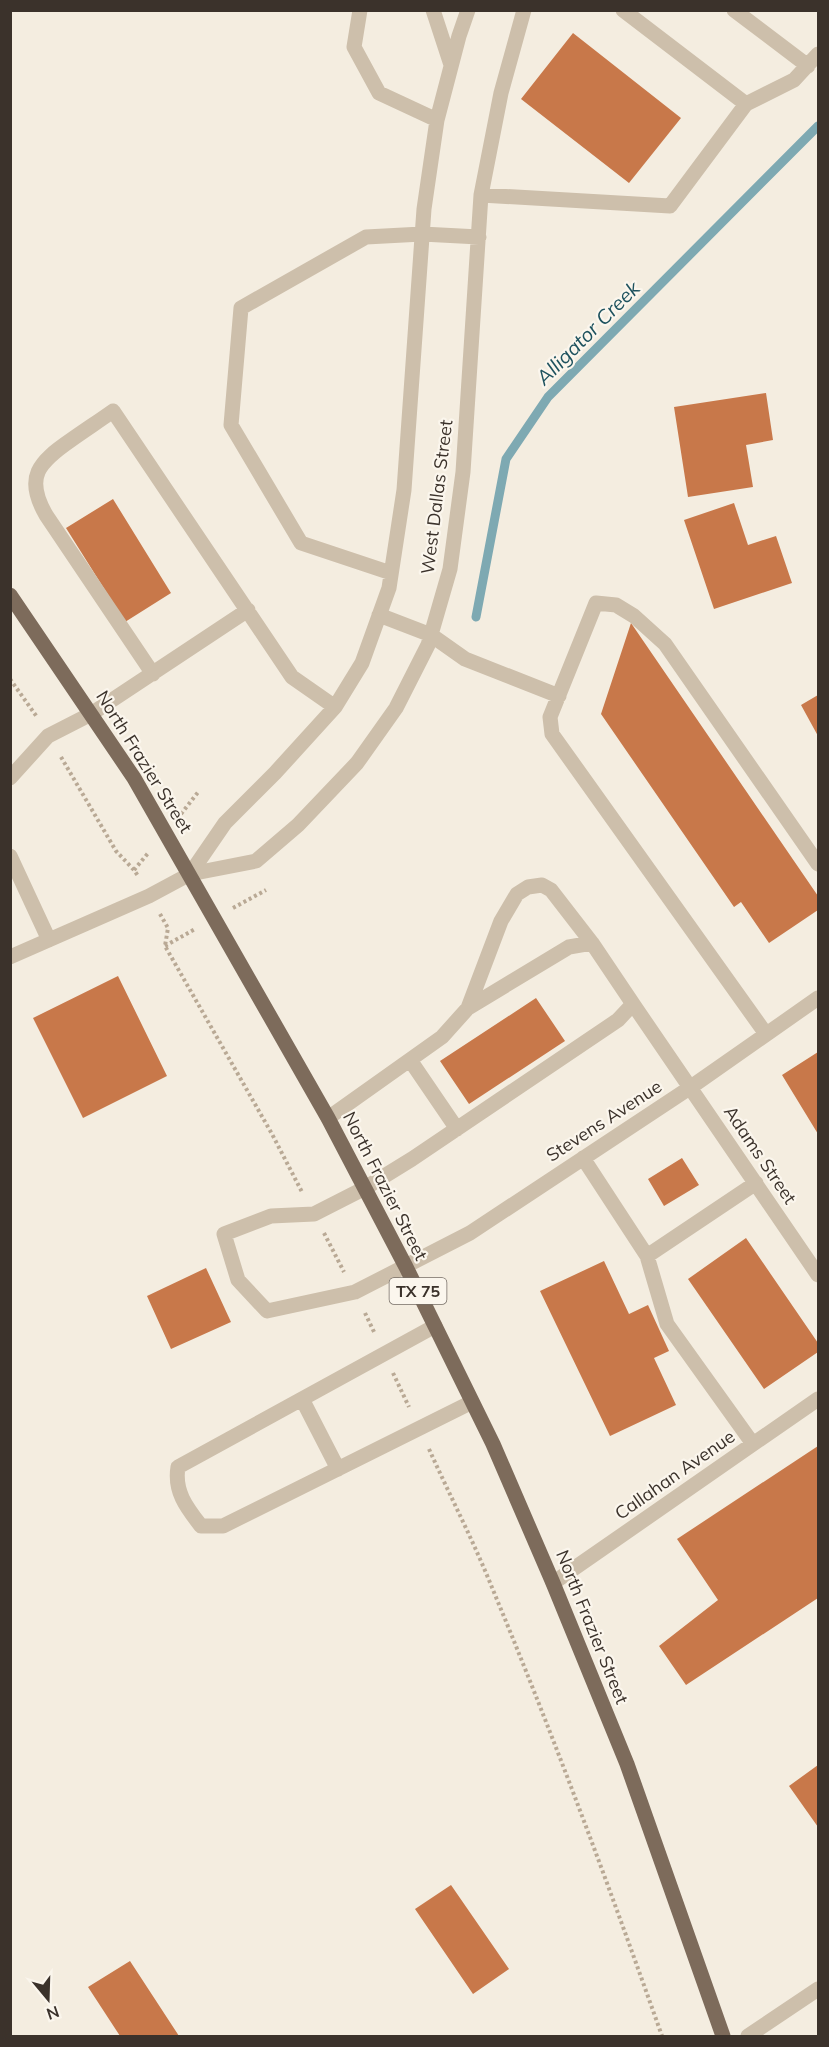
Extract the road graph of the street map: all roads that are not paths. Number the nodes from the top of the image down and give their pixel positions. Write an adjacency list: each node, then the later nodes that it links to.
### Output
1 (360, 10): 11 (street)
2 (433, 10): 8 (street)
3 (468, 10): 8 (street, West Dallas Street)
4 (524, 10): 12 (street, West Dallas Street)
5 (623, 10): 10 (street)
6 (734, 10): 9 (street)
7 (819, 54): 9 (street)
8 (451, 65): 11 (street, West Dallas Street)
9 (807, 66): 10 (street)
10 (746, 104): 12 (street)
11 (437, 120): 13 (street, West Dallas Street)
12 (481, 195): 14 (street, West Dallas Street)
13 (422, 234): 14 (street); 15 (street, West Dallas Street); 15 (street)
14 (479, 237): 19 (street, West Dallas Street)
15 (391, 573): 18 (street, West Dallas Street)
16 (10, 595): 23 (main road, North Frazier Street / TX 75)
17 (248, 610): 20 (street); 20 (street); 22 (street)
18 (379, 615): 19 (street); 22 (street, West Dallas Street)
19 (431, 635): 21 (street); 27 (street, West Dallas Street)
20 (153, 674): 23 (street)
21 (559, 696): 26 (street); 34 (street)
22 (335, 707): 27 (street, West Dallas Street)
23 (91, 714): 24 (street); 27 (main road, North Frazier Street / TX 75)
24 (10, 778)
25 (10, 856): 28 (street)
26 (819, 864)
27 (190, 874): 28 (street, West Dallas Street); 37 (main road, North Frazier Street / TX 75)
28 (49, 940): 30 (street, West Dallas Street)
29 (592, 943): 32 (street, Adams Street); 33 (street); 33 (street, Adams Street)
30 (10, 957)
31 (819, 998): 34 (street, Stevens Avenue)
32 (633, 1004): 36 (street, Adams Street); 38 (street)
33 (468, 1008): 35 (street)
34 (766, 1034): 36 (street, Stevens Avenue)
35 (410, 1060): 37 (street); 38 (street)
36 (691, 1087): 39 (street, Stevens Avenue); 40 (street, Adams Street)
37 (328, 1118): 41 (main road, North Frazier Street / TX 75)
38 (457, 1129): 41 (street)
39 (583, 1158): 42 (street); 43 (street, Stevens Avenue)
40 (756, 1183): 42 (street); 44 (street, Adams Street)
41 (365, 1188): 43 (main road, North Frazier Street / TX 75); 43 (street, Stevens Avenue)
42 (647, 1256): 49 (street)
43 (406, 1267): 45 (main road, North Frazier Street / TX 75)
44 (819, 1275)
45 (435, 1326): 46 (street); 48 (main road, North Frazier Street / TX 75)
46 (302, 1399): 50 (street); 50 (street)
47 (819, 1399): 49 (street, Callahan Avenue)
48 (472, 1402): 50 (street); 51 (main road, North Frazier Street / TX 75)
49 (753, 1444): 51 (street, Callahan Avenue)
50 (338, 1469)
51 (553, 1582): 53 (main road, North Frazier Street / TX 75)
52 (819, 1989): 54 (street)
53 (723, 2037)
54 (748, 2037)

